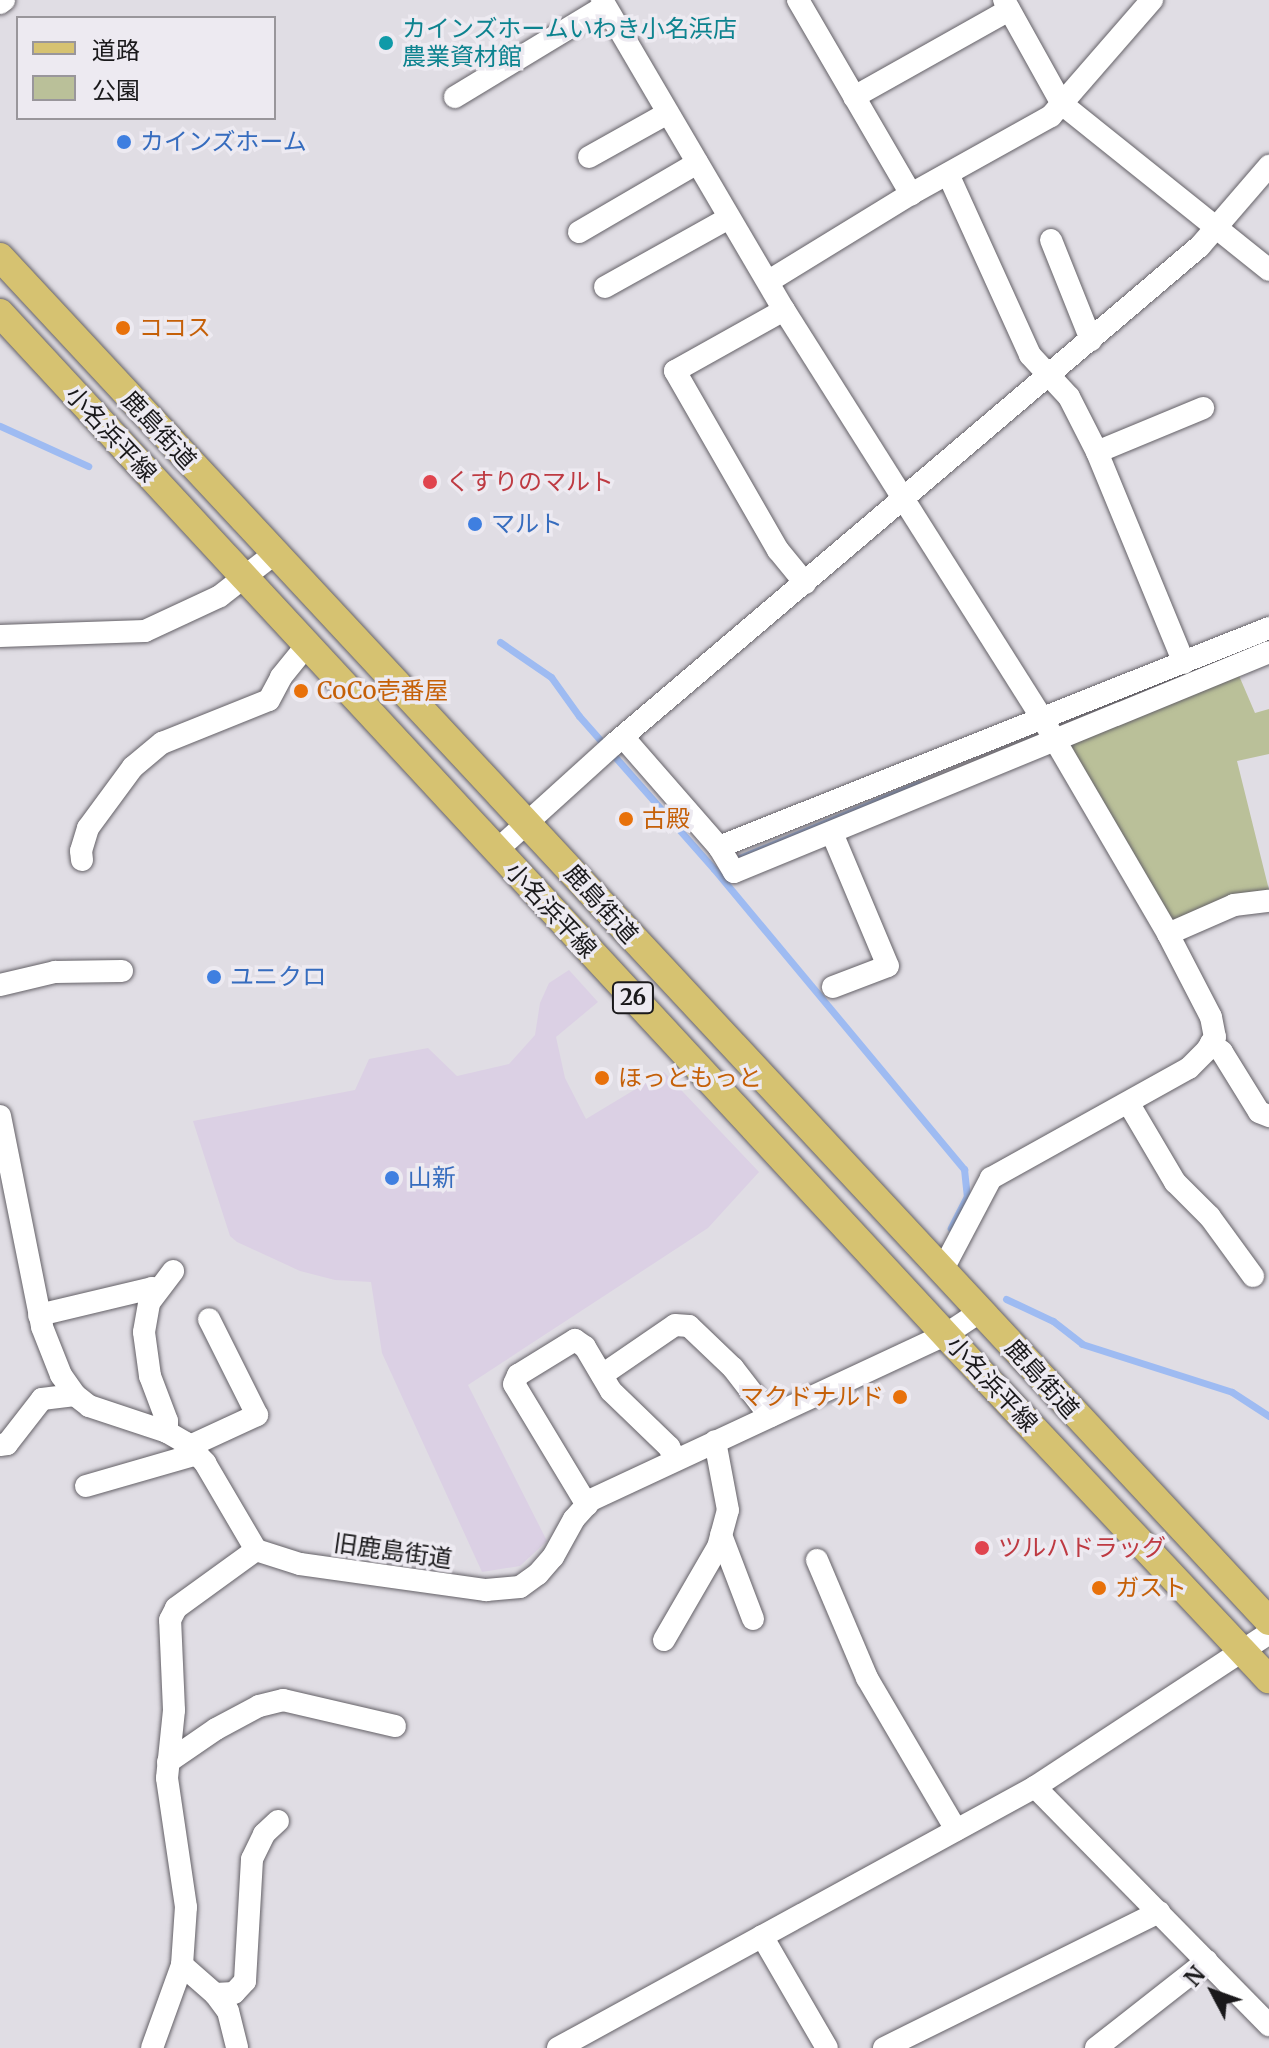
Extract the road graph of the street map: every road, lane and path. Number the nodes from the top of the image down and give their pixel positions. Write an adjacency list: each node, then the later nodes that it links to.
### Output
1 (798, 0): 6 (street)
2 (1152, 0): 7 (street)
3 (603, 3): 5 (street); 8 (street)
4 (1006, 5): 6 (street); 7 (street)
5 (455, 97)
6 (854, 97): 13 (street)
7 (1062, 104): 12 (street); 15 (street)
8 (668, 113): 9 (street); 10 (street)
9 (589, 157)
10 (697, 163): 14 (street); 16 (street)
11 (1269, 166): 15 (street)
12 (948, 174): 13 (street); 25 (street)
13 (911, 194): 20 (street)
14 (729, 218): 20 (street); 21 (street)
15 (1219, 228): 19 (street); 24 (street)
16 (579, 232)
17 (1051, 240): 24 (street)
18 (0, 257): 29 (main road, 鹿島街道 / 26)
19 (1269, 270)
20 (769, 281): 22 (street)
21 (605, 287)
22 (784, 310): 28 (street); 31 (street)
23 (0, 313): 30 (main road, 小名浜平線 / 26)
24 (1091, 340): 25 (street)
25 (1049, 376): 27 (street); 28 (street)
26 (1203, 408): 27 (street)
27 (1097, 452): 36 (street)
28 (904, 499): 31 (street); 37 (street)
29 (274, 554): 30 (street); 39 (main road, 鹿島街道 / 26)
30 (245, 576): 33 (street); 34 (main road, 小名浜平線 / 26)
31 (805, 583): 38 (street)
32 (1269, 628): 36 (street)
33 (0, 636)
34 (307, 645): 41 (main road, 小名浜平線 / 26); 43 (street)
35 (1269, 652): 37 (street)
36 (1184, 663): 37 (street)
37 (1048, 729): 40 (street); 42 (street); 45 (street)
38 (613, 745): 39 (street); 42 (street)
39 (526, 820): 41 (street); 54 (main road, 鹿島街道 / 26)
40 (832, 833): 42 (street); 48 (street)
41 (496, 851): 60 (main road, 小名浜平線 / 26)
42 (725, 856)
43 (82, 860)
44 (1269, 901): 45 (street)
45 (1168, 934): 49 (street)
46 (122, 971): 47 (street)
47 (0, 985)
48 (833, 987)
49 (1211, 1043): 50 (street); 52 (street)
50 (1129, 1104): 54 (street); 55 (street)
51 (0, 1116): 58 (street)
52 (1269, 1116)
53 (173, 1271): 56 (street)
54 (942, 1271): 57 (main road, 鹿島街道 / 26)
55 (1253, 1276)
56 (157, 1290): 58 (street); 64 (street)
57 (981, 1311): 60 (street, 旧鹿島街道); 75 (main road, 鹿島街道 / 26)
58 (39, 1315): 62 (street)
59 (209, 1319): 67 (street)
60 (945, 1335): 63 (street, 旧鹿島街道); 78 (main road, 小名浜平線 / 26)
61 (602, 1375): 63 (street); 68 (street); 70 (street)
62 (75, 1395): 64 (street); 66 (street)
63 (770, 1416): 65 (street, 旧鹿島街道)
64 (167, 1432): 67 (street)
65 (715, 1441): 68 (street, 旧鹿島街道); 71 (street)
66 (0, 1445)
67 (193, 1450): 69 (street); 72 (street)
68 (675, 1459): 70 (street, 旧鹿島街道)
69 (86, 1486)
70 (587, 1505): 72 (street, 旧鹿島街道)
71 (721, 1535): 74 (street); 77 (street)
72 (256, 1550): 81 (street)
73 (817, 1560): 84 (street)
74 (753, 1619)
75 (1269, 1621)
76 (1269, 1633): 78 (street)
77 (664, 1640)
78 (1244, 1648): 79 (main road, 小名浜平線 / 26); 82 (street)
79 (1269, 1679)
80 (395, 1726): 81 (street)
81 (168, 1762): 88 (street)
82 (1035, 1787): 84 (street); 85 (street)
83 (278, 1821): 89 (street)
84 (956, 1830): 86 (street)
85 (1159, 1912): 87 (street); 95 (street)
86 (762, 1936): 93 (street); 94 (street)
87 (1207, 1961): 90 (street); 96 (street)
88 (182, 1965): 89 (street); 91 (street)
89 (215, 1994): 92 (street)
90 (1269, 2025)
91 (152, 2048)
92 (237, 2048)
93 (558, 2048)
94 (827, 2048)
95 (884, 2048)
96 (1096, 2048)

